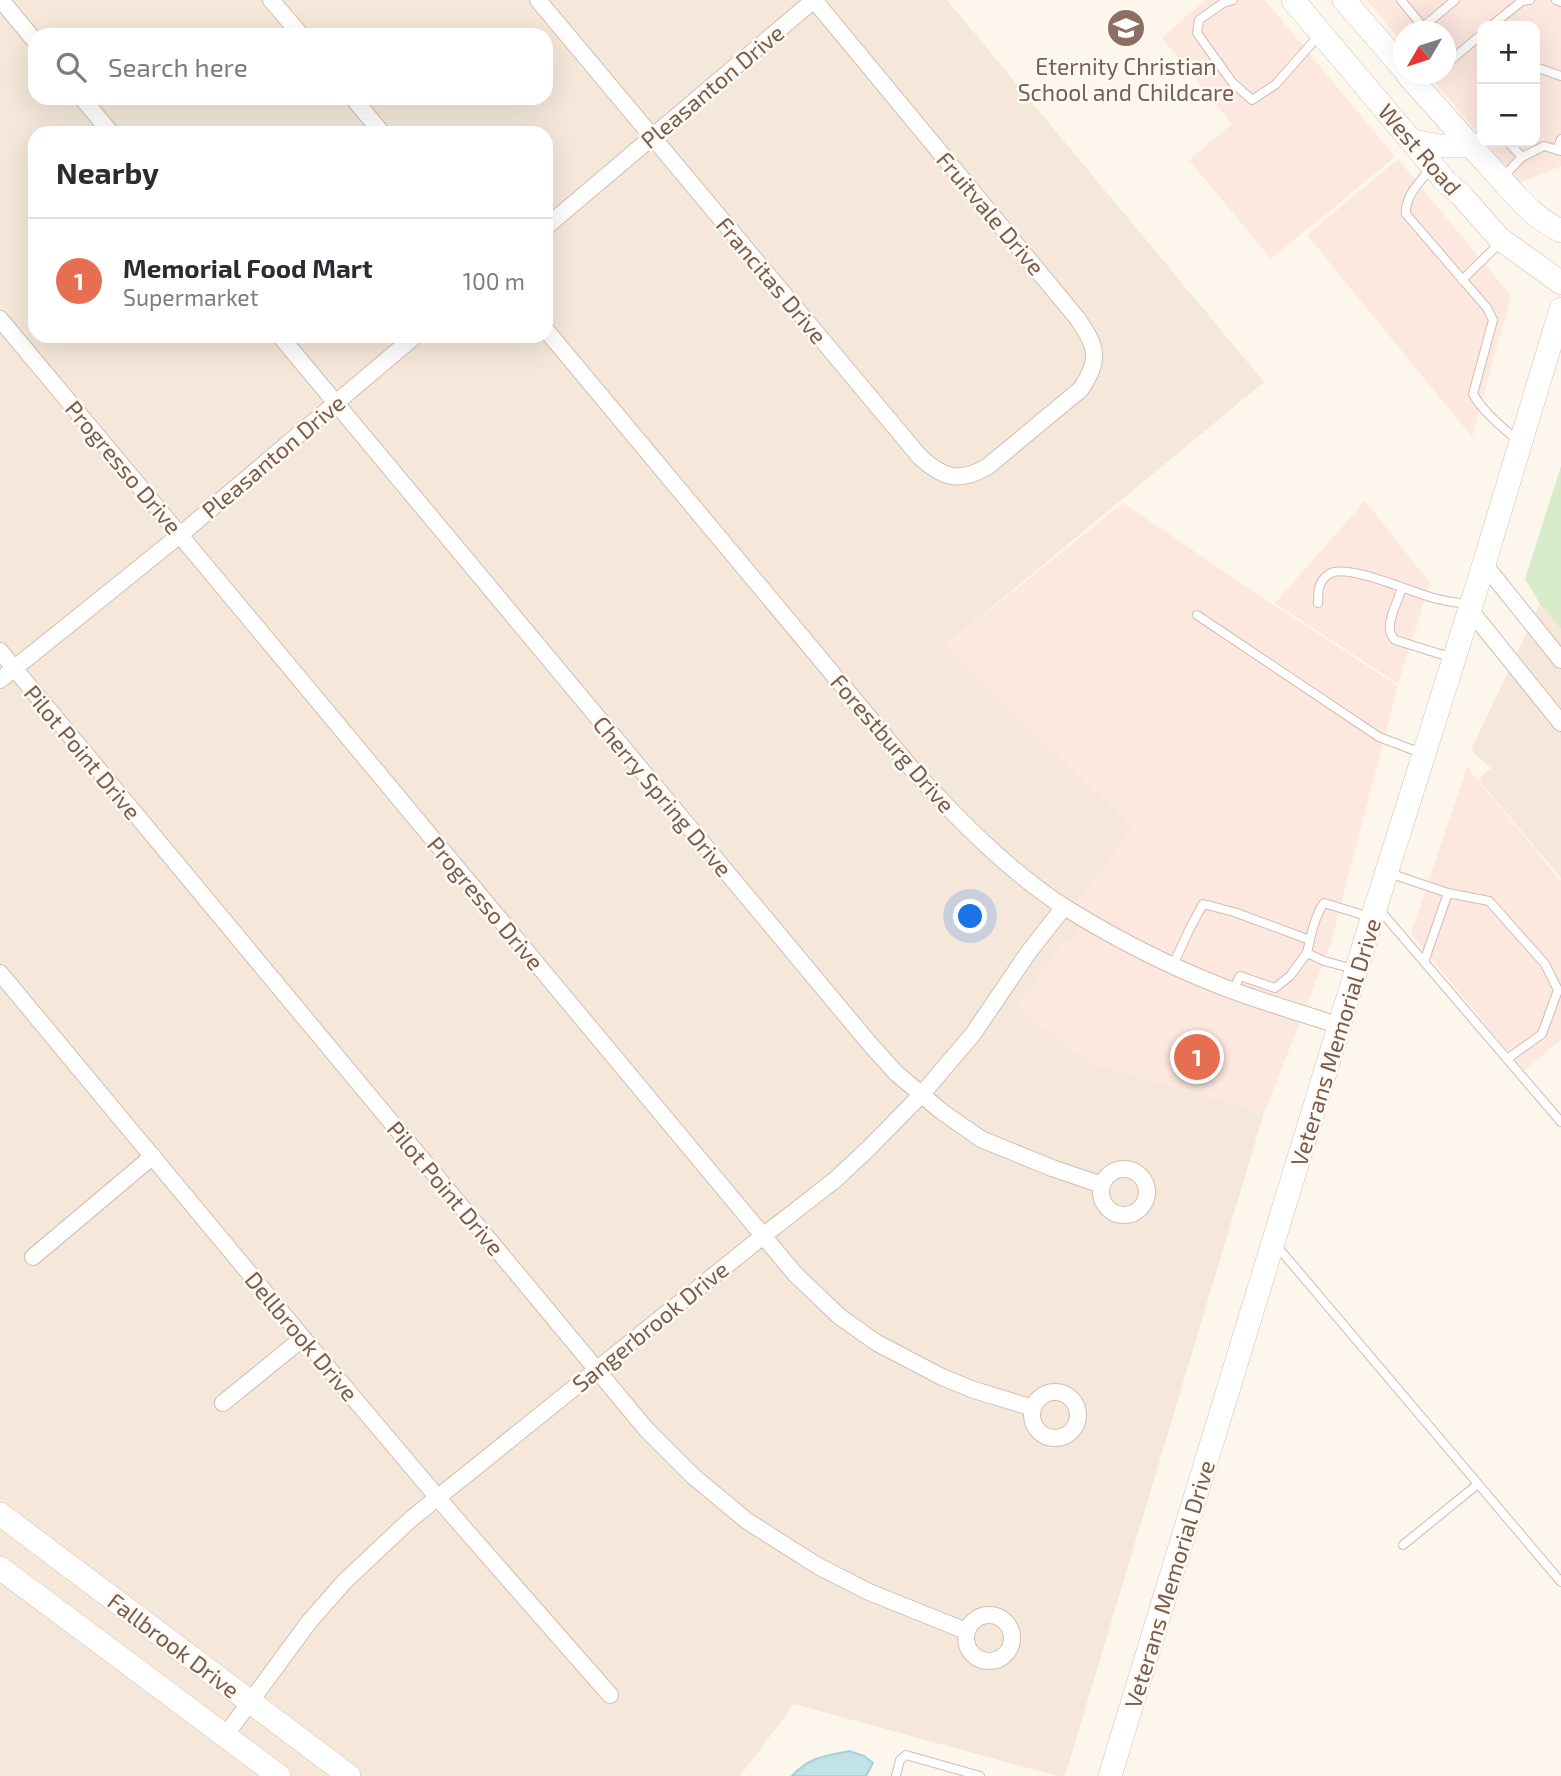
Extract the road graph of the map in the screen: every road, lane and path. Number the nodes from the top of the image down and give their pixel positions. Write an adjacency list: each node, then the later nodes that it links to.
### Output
1 (1, 0): 17 (street)
2 (271, 0): 16 (street)
3 (538, 0): 29 (street, Francitas Drive)
4 (814, 0): 29 (street, Pleasanton Drive); 49 (street, Fruitvale Drive)
5 (1233, 0): 18 (lane)
6 (1293, 0): 18 (main road, West Road)
7 (1345, 0): 20 (main road)
8 (1401, 0): 13 (lane)
9 (1455, 0): 14 (lane)
10 (1530, 0): 15 (lane)
11 (1556, 0): 12 (lane)
12 (1561, 2)
13 (1416, 21)
14 (1433, 21)
15 (1498, 21)
16 (294, 28)
17 (28, 33)
18 (1321, 33): 32 (main road, West Road)
19 (1477, 38): 21 (lane)
20 (1393, 54)
21 (1456, 56)
22 (1540, 69): 23 (lane)
23 (1561, 76)
24 (1417, 84): 31 (main road, West Road)
25 (88, 105): 27 (street)
26 (359, 105): 28 (street)
27 (105, 126)
28 (376, 126)
29 (653, 137): 38 (street, Pleasanton Drive); 49 (street, Francitas Drive)
30 (1561, 139): 34 (lane)
31 (1476, 140): 32 (main road); 37 (main road, West Road)
32 (1413, 141): 36 (main road, West Road)
33 (1513, 147): 35 (lane)
34 (1559, 151): 35 (lane)
35 (1522, 157): 37 (lane)
36 (1433, 165): 40 (main road, West Road); 41 (lane)
37 (1501, 179): 39 (main road, West Road)
38 (553, 220)
39 (1561, 230)
40 (1503, 240): 41 (lane); 42 (main road, West Road)
41 (1462, 280): 50 (lane)
42 (1561, 283)
43 (1561, 309): 50 (main road, Veterans Memorial Drive)
44 (0, 320): 51 (street, Progresso Drive)
45 (553, 338): 66 (street, Forestburg Drive)
46 (286, 343): 48 (street, Cherry Spring Drive)
47 (407, 343): 48 (street, Pleasanton Drive)
48 (335, 402): 51 (street, Pleasanton Drive); 77 (street, Cherry Spring Drive)
49 (1033, 429)
50 (1520, 443): 52 (main road, Veterans Memorial Drive)
51 (180, 535): 60 (street, Pleasanton Drive); 81 (street, Progresso Drive)
52 (1484, 564): 55 (main road, Veterans Memorial Drive); 59 (street)
53 (1402, 588): 54 (lane); 55 (lane); 58 (lane)
54 (1318, 603)
55 (1470, 608): 58 (main road, Veterans Memorial Drive); 62 (street)
56 (1197, 615): 63 (lane)
57 (0, 652): 60 (street, Pilot Point Drive)
58 (1454, 659): 63 (main road, Veterans Memorial Drive)
59 (1561, 660)
60 (14, 669): 61 (street, Pleasanton Drive); 85 (street, Pilot Point Drive)
61 (0, 680)
62 (1561, 723)
63 (1424, 754): 64 (main road, Veterans Memorial Drive)
64 (1387, 872): 65 (lane); 67 (main road, Veterans Memorial Drive)
65 (1448, 893): 70 (lane); 76 (lane)
66 (1065, 907): 71 (street, Forestburg Drive); 77 (street, Sangerbrook Drive)
67 (1374, 912): 68 (lane); 70 (lane); 72 (main road, Veterans Memorial Drive)
68 (1310, 940): 69 (lane); 71 (lane)
69 (1307, 953): 72 (lane); 74 (lane)
70 (1424, 962): 76 (lane)
71 (1173, 965): 74 (street, Forestburg Drive)
72 (1357, 970): 75 (main road, Veterans Memorial Drive)
73 (1, 976): 79 (street, Dellbrook Drive)
74 (1233, 990): 75 (street, Forestburg Drive)
75 (1340, 1026): 82 (main road, Veterans Memorial Drive)
76 (1507, 1059): 78 (lane)
77 (922, 1094): 80 (street, Cherry Spring Drive); 81 (street, Sangerbrook Drive)
78 (1561, 1122)
79 (153, 1156): 83 (street); 84 (street, Dellbrook Drive)
80 (1102, 1185)
81 (763, 1236): 85 (street, Sangerbrook Drive); 87 (street, Progresso Drive)
82 (1274, 1242): 88 (lane); 102 (main road, Veterans Memorial Drive)
83 (33, 1257)
84 (303, 1338): 86 (street); 89 (street, Dellbrook Drive)
85 (597, 1369): 89 (street, Sangerbrook Drive); 94 (street, Pilot Point Drive)
86 (223, 1403)
87 (1033, 1408)
88 (1478, 1484): 91 (lane); 93 (lane)
89 (439, 1498): 95 (street, Dellbrook Drive); 96 (street, Sangerbrook Drive)
90 (3, 1524): 96 (main road, Fallbrook Drive)
91 (1403, 1545)
92 (0, 1568): 97 (main road, Fallbrook Drive)
93 (1561, 1582)
94 (966, 1631)
95 (610, 1695)
96 (250, 1702): 97 (street, Sangerbrook Drive); 99 (main road, Fallbrook Drive)
97 (225, 1736): 98 (main road, Fallbrook Drive)
98 (279, 1776)
99 (349, 1776)
100 (895, 1776): 101 (lane)
101 (980, 1776)
102 (1110, 1776)

